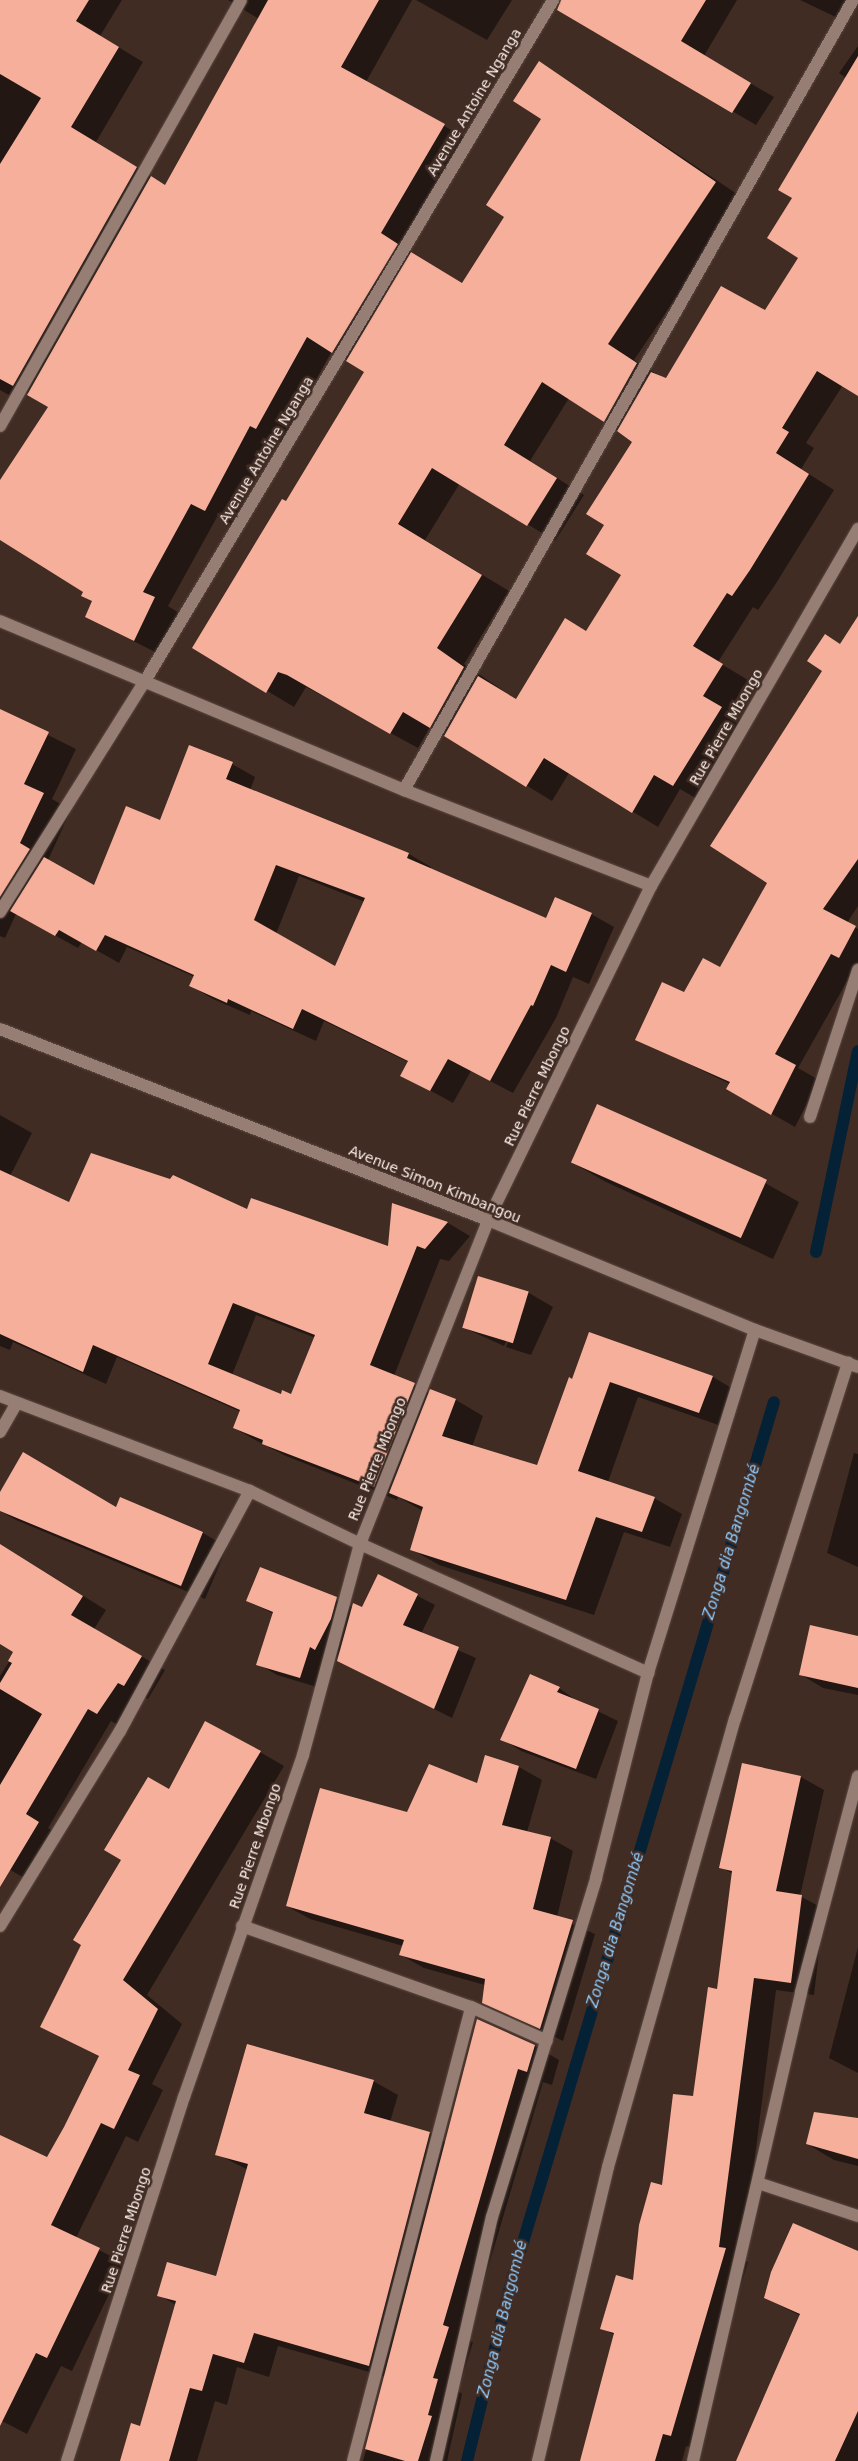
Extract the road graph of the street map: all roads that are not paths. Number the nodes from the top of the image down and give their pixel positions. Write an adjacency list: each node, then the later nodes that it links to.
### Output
1 (241, 0): 4 (street)
2 (553, 0): 7 (street, Avenue Antoine Nganga)
3 (853, 0): 8 (street)
4 (0, 426)
5 (858, 529): 9 (street, Rue Pierre Mbongo)
6 (0, 621): 7 (street)
7 (145, 681): 8 (street); 10 (street, Avenue Antoine Nganga)
8 (404, 790): 9 (street)
9 (651, 886): 14 (street, Rue Pierre Mbongo)
10 (0, 912)
11 (858, 970): 13 (street)
12 (0, 1029): 14 (street, Avenue Simon Kimbangou)
13 (810, 1117)
14 (488, 1220): 15 (street, Avenue Simon Kimbangou); 21 (street, Rue Pierre Mbongo)
15 (755, 1330): 16 (street, Avenue Simon Kimbangou); 22 (street)
16 (853, 1365): 33 (street)
17 (0, 1396): 18 (street)
18 (16, 1404): 19 (street); 20 (street)
19 (0, 1432)
20 (250, 1491): 21 (street); 24 (street)
21 (360, 1544): 22 (street); 25 (street, Rue Pierre Mbongo)
22 (648, 1673): 27 (street)
23 (858, 1776): 28 (street)
24 (0, 1926)
25 (242, 1926): 26 (street); 30 (street, Rue Pierre Mbongo)
26 (471, 2007): 27 (street); 31 (street)
27 (547, 2041): 32 (street)
28 (758, 2183): 29 (street); 34 (street)
29 (858, 2216)
30 (67, 2461)
31 (353, 2461)
32 (436, 2461)
33 (538, 2461)
34 (693, 2461)

